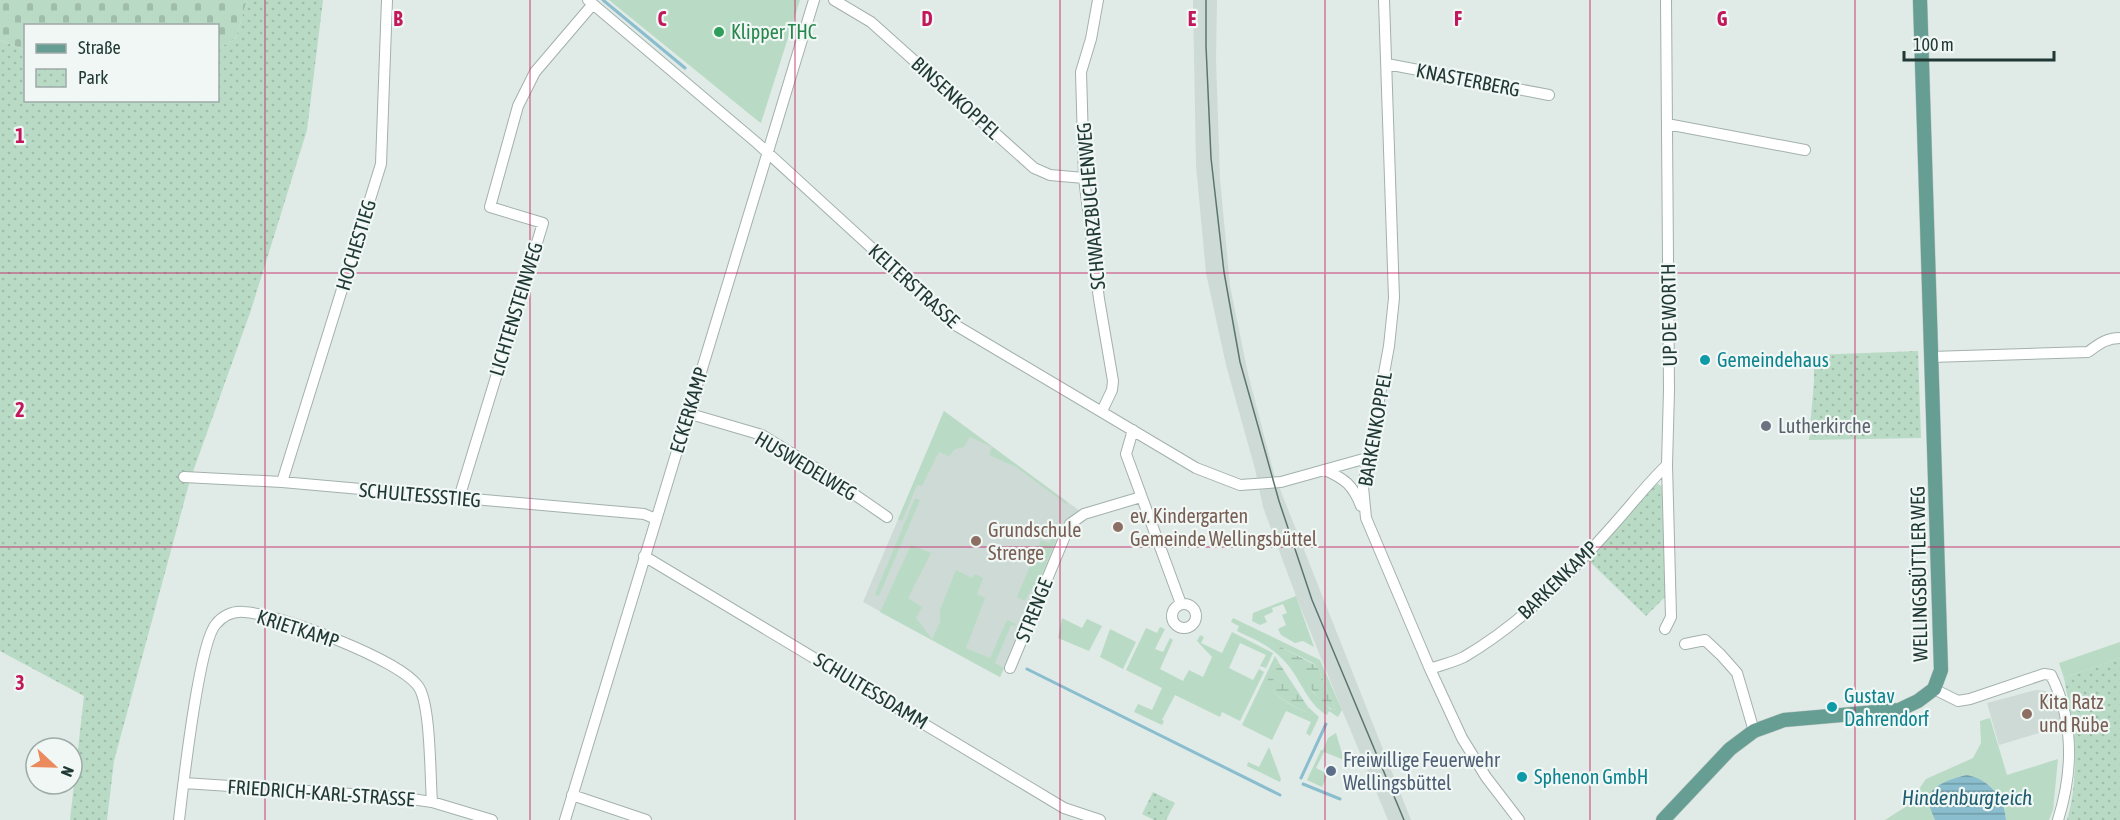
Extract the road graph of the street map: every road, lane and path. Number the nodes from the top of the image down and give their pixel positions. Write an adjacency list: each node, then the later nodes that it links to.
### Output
1 (387, 0): 24 (street, HOCHESTIEG)
2 (814, 0): 13 (street, ECKERKAMP)
3 (834, 0): 14 (street, BINSENKOPPEL)
4 (1098, 0): 14 (street, SCHWARZBUCHENWEG)
5 (1384, 0): 9 (street, BARKENKOPPEL)
6 (1666, 0): 11 (street, UP DE WORTH)
7 (1920, 0): 16 (main road, WELLINGSBÜTTLER WEG)
8 (590, 2): 13 (street, KELTERSTRASSE); 26 (street, LICHTENSTEINWEG)
9 (1387, 64): 10 (street, KNASTERBERG); 20 (street, BARKENKOPPEL)
10 (1549, 95)
11 (1667, 124): 12 (street); 21 (street, UP DE WORTH)
12 (1804, 150)
13 (767, 153): 17 (street, KELTERSTRASSE); 18 (street, ECKERKAMP)
14 (1084, 178): 17 (street, SCHWARZBUCHENWEG)
15 (2120, 338): 16 (street)
16 (1931, 357): 36 (main road, WELLINGSBÜTTLER WEG)
17 (1102, 411): 19 (street, KELTERSTRASSE)
18 (687, 413): 27 (street, HUSWEDELWEG); 29 (street, ECKERKAMP)
19 (1133, 430): 22 (street, KELTERSTRASSE); 25 (street)
20 (1367, 458): 22 (street, KELTERSTRASSE); 28 (street, BARKENKOPPEL)
21 (1667, 465): 32 (street, UP DE WORTH); 35 (street, BARKENKAMP)
22 (1325, 470): 28 (street)
23 (184, 477): 24 (street, SCHULTESSSTIEG)
24 (282, 482): 26 (street, SCHULTESSSTIEG)
25 (1141, 497): 31 (street); 34 (street, STRENGE)
26 (459, 498): 29 (street, SCHULTESSSTIEG)
27 (886, 517)
28 (1366, 518): 35 (street, BARKENKOPPEL)
29 (656, 519): 30 (street, ECKERKAMP)
30 (644, 556): 39 (street, ECKERKAMP); 45 (street, SCHULTESSDAMM)
31 (1181, 604)
32 (1665, 629)
33 (1685, 644): 37 (street)
34 (1010, 668)
35 (1430, 669): 46 (street, BARKENKOPPEL)
36 (1934, 689): 37 (main road, WELLINGSBÜTTLER WEG); 48 (street)
37 (1754, 731): 47 (main road, WELLINGSBÜTTLER WEG)
38 (184, 783): 40 (street, FRIEDRICH-KARL-STRASSE); 40 (street, KRIETKAMP); 41 (street, KRIETKAMP)
39 (572, 795): 43 (street, ECKERKAMP); 44 (street)
40 (432, 802): 42 (street, FRIEDRICH-KARL-STRASSE)
41 (179, 820)
42 (492, 820)
43 (565, 820)
44 (646, 820)
45 (1100, 820)
46 (1519, 820)
47 (1663, 820)
48 (2058, 820)

